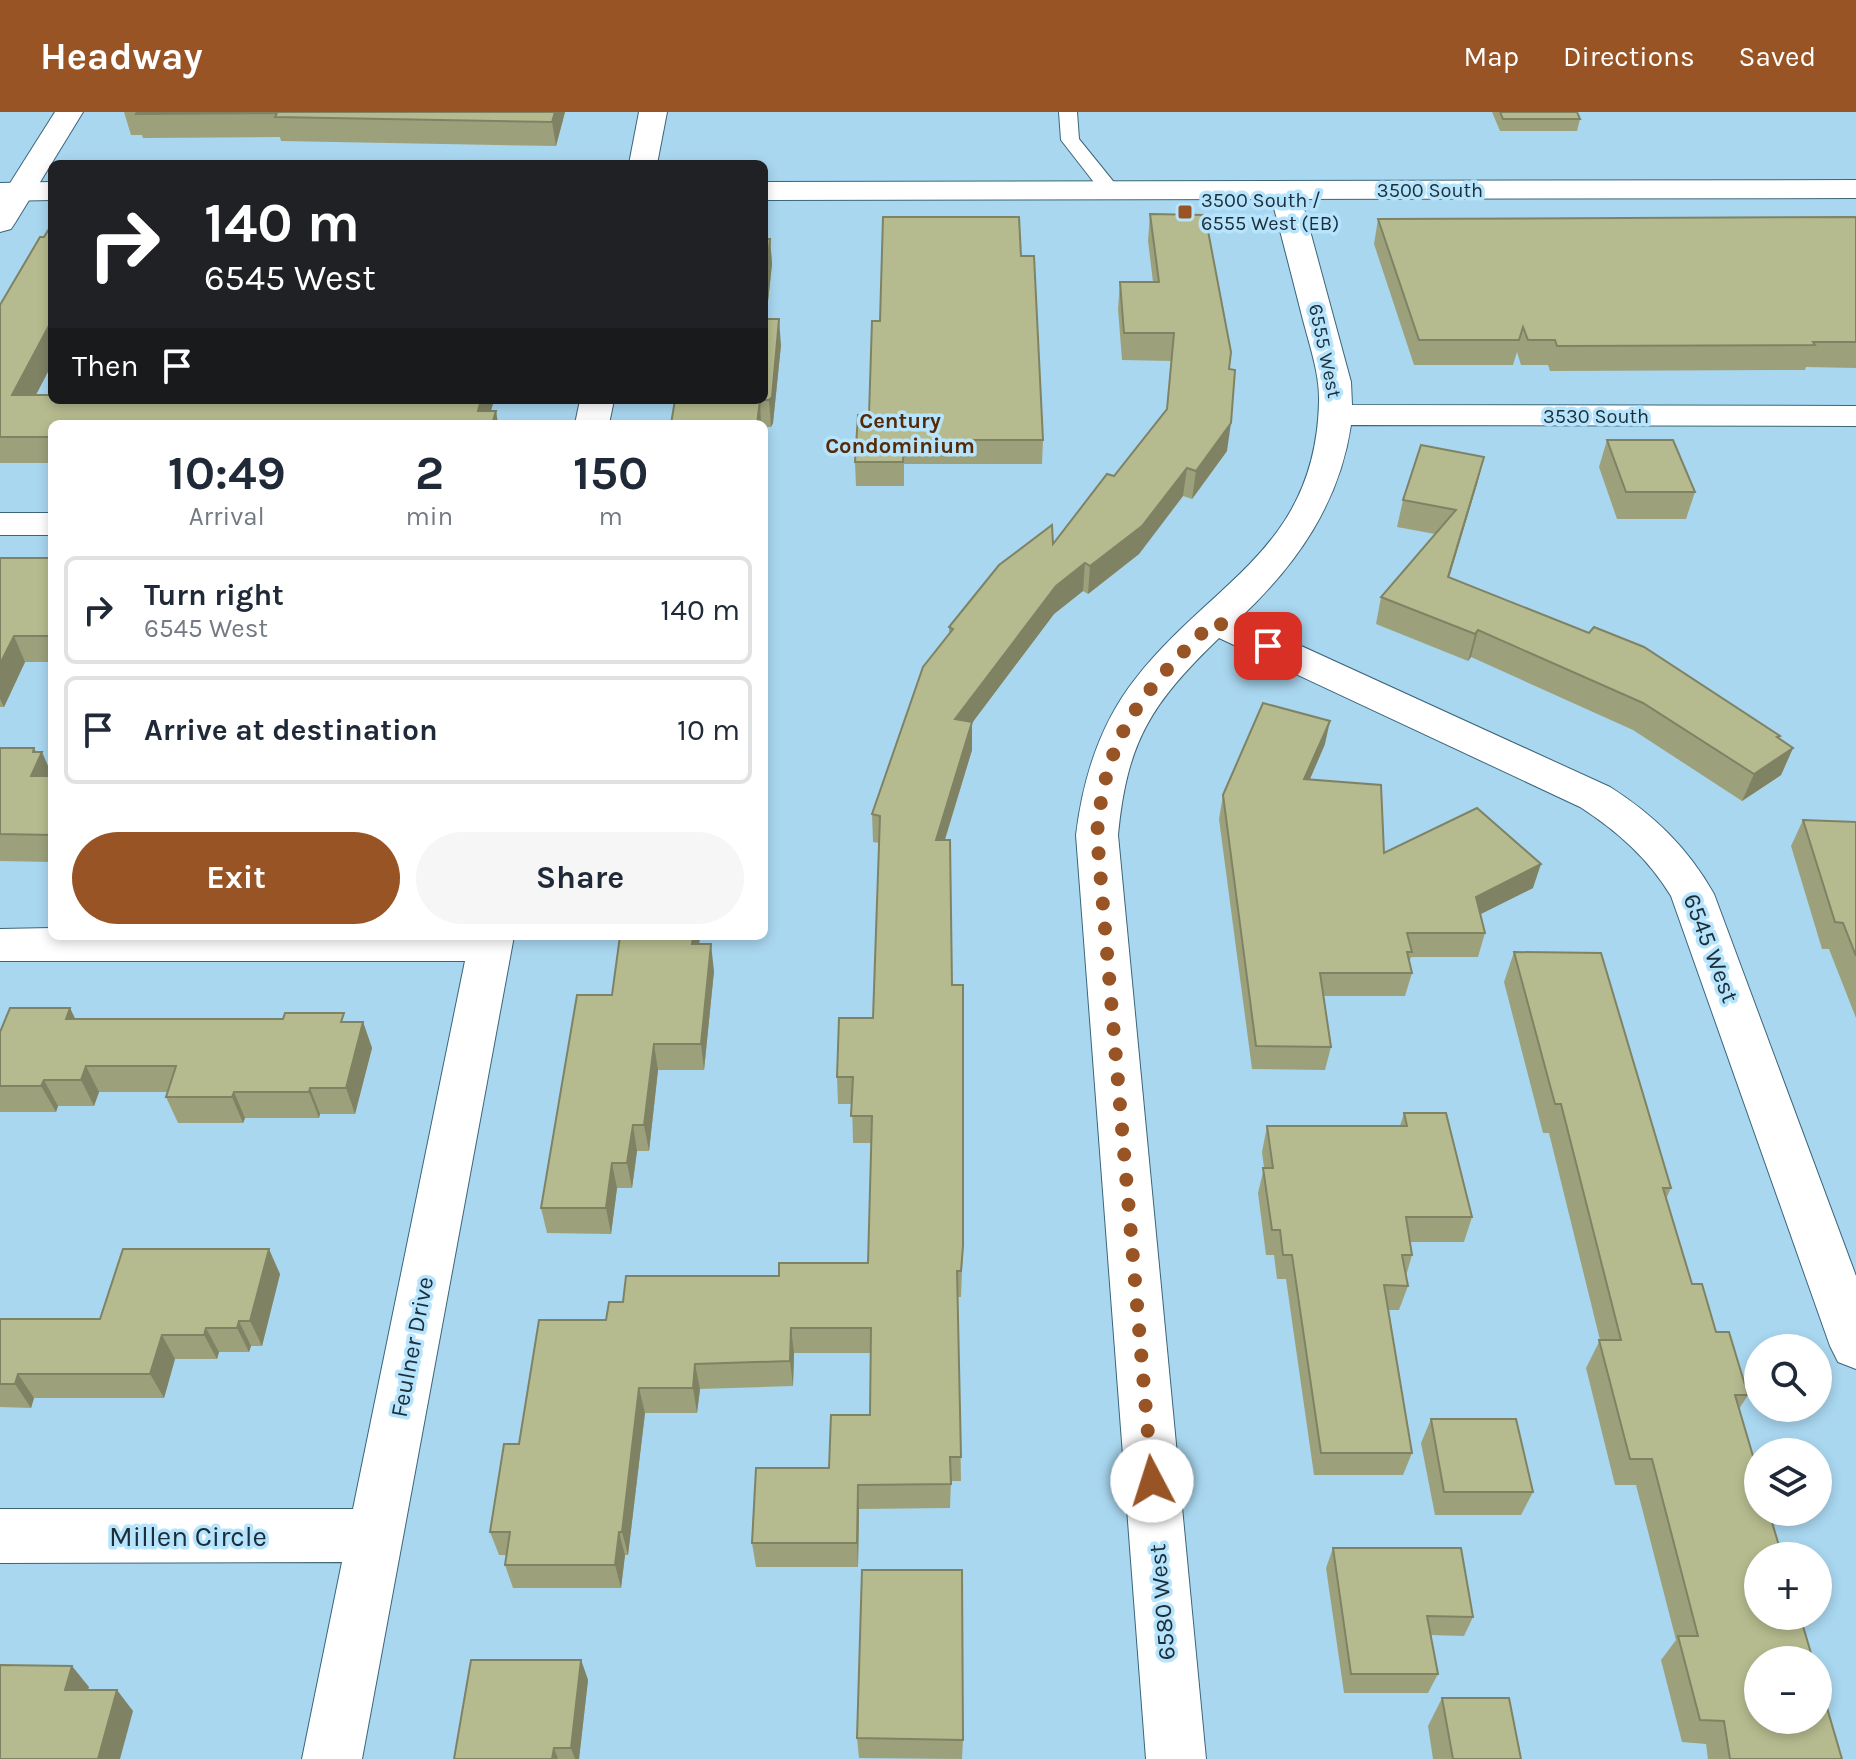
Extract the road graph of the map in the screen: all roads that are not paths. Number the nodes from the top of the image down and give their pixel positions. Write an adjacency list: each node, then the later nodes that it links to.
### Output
1 (69, 112): 10 (street)
2 (653, 112): 4 (street)
3 (1068, 112): 6 (lane)
4 (644, 160)
5 (1856, 189): 7 (street, 3500 South)
6 (1110, 190): 7 (street, 3500 South); 9 (street, 3500 South)
7 (1284, 190): 12 (street, 6555 West)
8 (48, 191): 10 (street)
9 (768, 191)
10 (10, 192): 11 (street)
11 (0, 223)
12 (1337, 415): 13 (street, 3530 South); 16 (street, 6555 West)
13 (1856, 416)
14 (0, 524): 15 (street)
15 (48, 524)
16 (1214, 621): 19 (street, 6545 West); 23 (street, 6580 West)
17 (492, 940): 18 (street); 20 (street, Feulner Drive)
18 (0, 945)
19 (1856, 1346)
20 (376, 1535): 21 (street, Millen Circle); 22 (street, Feulner Drive)
21 (0, 1536)
22 (332, 1759)
23 (1176, 1759)

